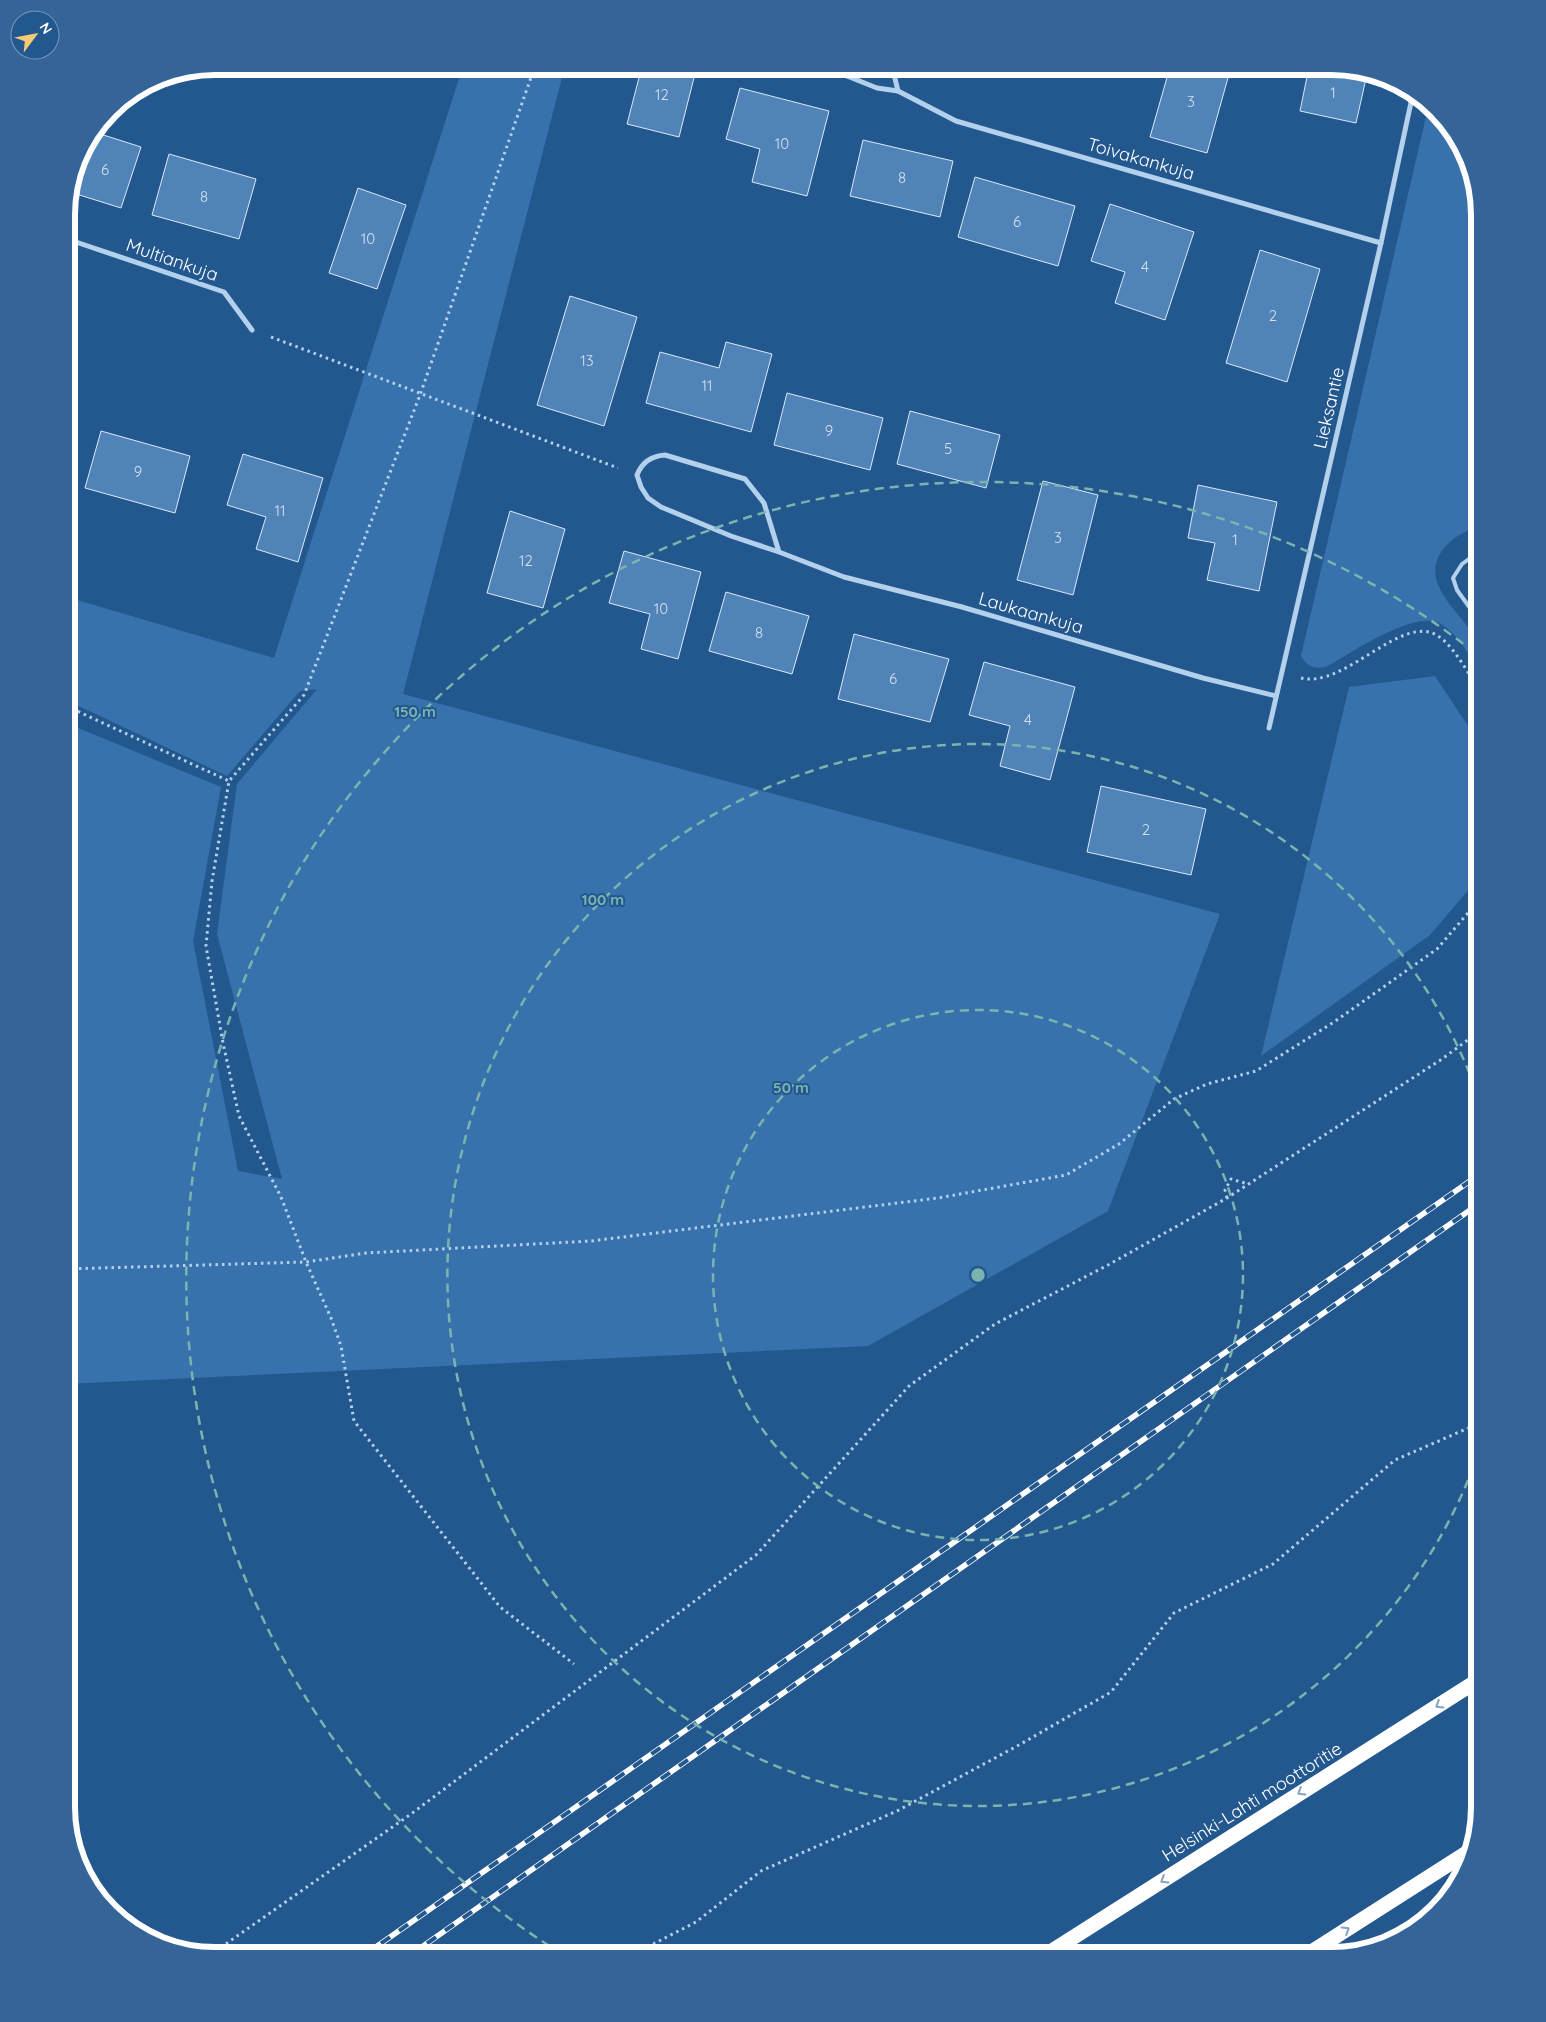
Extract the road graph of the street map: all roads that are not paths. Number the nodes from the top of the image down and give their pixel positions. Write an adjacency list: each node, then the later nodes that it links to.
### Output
1 (844, 75): 3 (street, Toivakankuja)
2 (894, 75): 3 (street)
3 (898, 91): 6 (street, Toivakankuja)
4 (1411, 101): 6 (street, Lieksantie)
5 (75, 242): 7 (street, Multiankuja)
6 (1381, 243): 11 (street, Lieksantie)
7 (252, 330)
8 (779, 552): 8 (street, Laukaankuja); 11 (street, Laukaankuja)
9 (1471, 558): 10 (lane)
10 (1471, 609)
11 (1276, 696): 12 (street, Lieksantie)
12 (1269, 728)
13 (1471, 1685): 15 (highway, Helsinki-Lahti moottoritie, one-way to 15)
14 (1463, 1855): 16 (highway, one-way to 14)
15 (1058, 1947)
16 (1319, 1947)

